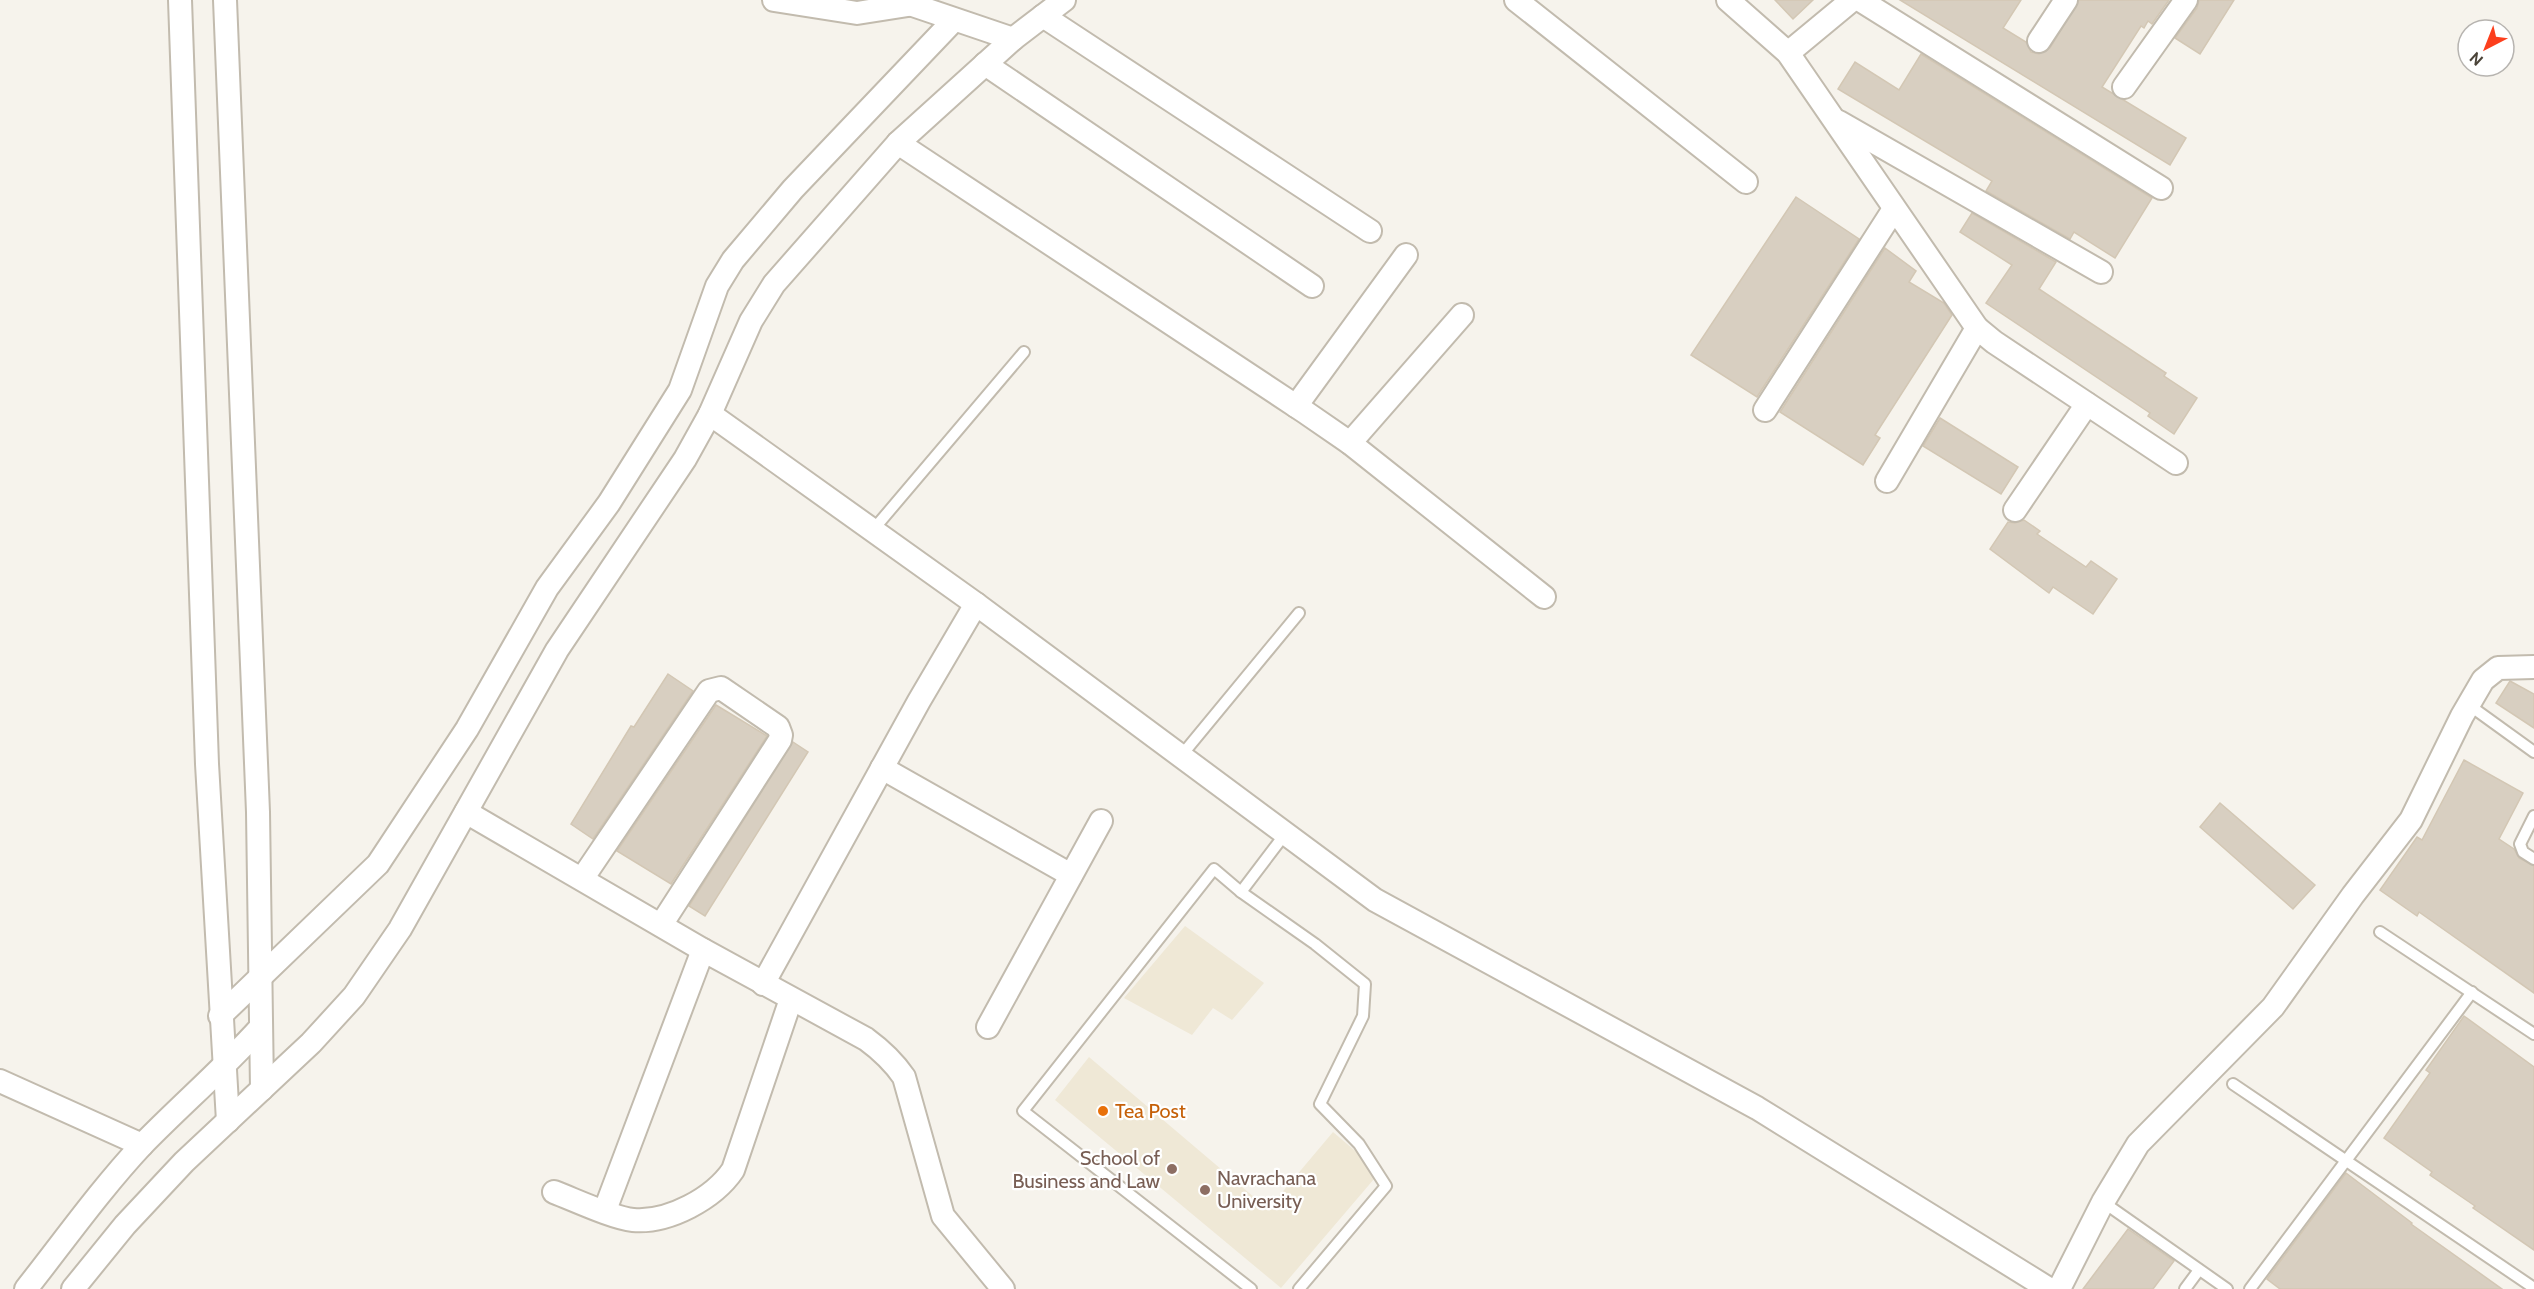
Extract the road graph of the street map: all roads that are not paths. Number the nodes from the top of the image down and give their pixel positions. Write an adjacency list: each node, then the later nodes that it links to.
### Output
1 (180, 0): 63 (street)
2 (225, 0): 59 (street)
3 (774, 0): 11 (street)
4 (1064, 0): 13 (street)
5 (1516, 0): 21 (street)
6 (1728, 0): 16 (street)
7 (1852, 0): 16 (street)
8 (1860, 0): 22 (street)
9 (2066, 0): 15 (street)
10 (2186, 0): 18 (street)
11 (903, 2): 12 (street)
12 (946, 12): 14 (street); 59 (street)
13 (1043, 16): 14 (street); 24 (street)
14 (1013, 39): 17 (street)
15 (2039, 41)
16 (1788, 53): 19 (street)
17 (985, 64): 20 (street); 27 (street)
18 (2124, 87)
19 (1835, 120): 23 (street); 26 (street)
20 (898, 143): 32 (street); 34 (street)
21 (1746, 182)
22 (2162, 188)
23 (1894, 209): 29 (street); 33 (street)
24 (1370, 231)
25 (1406, 255): 32 (street)
26 (2101, 272)
27 (1312, 286)
28 (1462, 315): 35 (street)
29 (1977, 328): 31 (street); 37 (street)
30 (1024, 352): 39 (lane)
31 (2087, 404): 36 (street); 38 (street)
32 (1296, 406): 35 (street)
33 (1765, 410)
34 (710, 414): 39 (street); 48 (street)
35 (1350, 444): 40 (street)
36 (2176, 463)
37 (1887, 481)
38 (2015, 510)
39 (873, 530): 41 (street)
40 (1544, 597)
41 (976, 604): 46 (street); 47 (street)
42 (1299, 613): 46 (lane)
43 (2534, 667): 44 (street)
44 (2469, 705): 45 (lane); 75 (street)
45 (2534, 752)
46 (1181, 756): 51 (street)
47 (882, 768): 53 (street); 60 (street)
48 (466, 812): 54 (street); 70 (street)
49 (2534, 816): 52 (lane)
50 (1101, 821): 53 (street)
51 (1285, 834): 55 (lane); 84 (street)
52 (2534, 859)
53 (1071, 876): 64 (street)
54 (582, 879): 56 (street); 56 (street)
55 (1241, 892): 82 (lane); 83 (lane)
56 (661, 925): 58 (street)
57 (2380, 932): 61 (lane)
58 (703, 950): 60 (street); 76 (street)
59 (260, 979): 63 (street); 65 (street)
60 (763, 984): 62 (street)
61 (2472, 992): 66 (lane); 73 (lane)
62 (791, 999): 76 (street); 81 (street)
63 (220, 1016): 67 (street)
64 (988, 1027)
65 (260, 1028): 67 (street); 70 (street)
66 (2534, 1034)
67 (224, 1076): 71 (street); 72 (street)
68 (0, 1081): 72 (street)
69 (2233, 1084): 73 (lane)
70 (262, 1085): 71 (street)
71 (228, 1115): 80 (street)
72 (142, 1145): 79 (street)
73 (2344, 1161): 78 (lane); 88 (lane)
74 (554, 1192): 76 (street)
75 (2103, 1202): 77 (lane); 85 (street)
76 (604, 1210)
77 (2199, 1270): 86 (lane); 87 (lane)
78 (2534, 1288)
79 (26, 1289)
80 (73, 1289)
81 (1003, 1289)
82 (1251, 1289)
83 (1299, 1289)
84 (2049, 1289)
85 (2059, 1289)
86 (2185, 1289)
87 (2227, 1289)
88 (2250, 1289)

